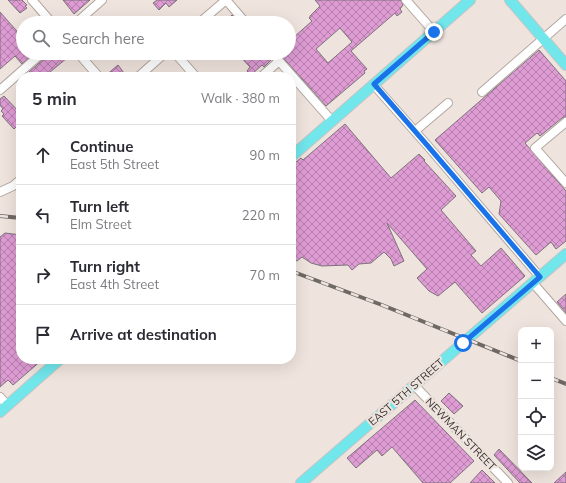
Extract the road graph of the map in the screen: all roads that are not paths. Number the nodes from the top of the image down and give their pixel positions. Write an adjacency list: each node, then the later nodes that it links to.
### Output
1 (32, 0): 7 (street)
2 (102, 0): 8 (street)
3 (226, 0): 9 (street); 10 (street)
4 (406, 0): 12 (street)
5 (470, 0): 12 (main road)
6 (510, 0): 13 (main road)
7 (46, 16)
8 (84, 16)
9 (208, 16)
10 (240, 16)
11 (566, 19): 13 (street)
12 (434, 32): 28 (main road)
13 (543, 38): 19 (main road); 30 (street)
14 (34, 60): 20 (street)
15 (84, 60): 21 (street)
16 (157, 60): 22 (street)
17 (181, 60): 23 (street)
18 (279, 61): 24 (street); 25 (street)
19 (566, 65)
20 (20, 72)
21 (95, 72)
22 (144, 72)
23 (192, 72)
24 (267, 72)
25 (289, 72)
26 (16, 76): 29 (street)
27 (296, 80): 32 (street)
28 (374, 84): 32 (main road); 34 (street)
29 (0, 90)
30 (482, 92)
31 (448, 103): 34 (street)
32 (332, 121): 35 (main road)
33 (566, 122): 37 (street)
34 (415, 131): 40 (street)
35 (296, 153)
36 (16, 183): 38 (street)
37 (566, 183)
38 (0, 192)
39 (566, 254): 40 (main road, EAST 5TH STREET)
40 (536, 280): 41 (street); 43 (main road, EAST 5TH STREET)
41 (566, 321)
42 (54, 364): 45 (main road)
43 (414, 385): 46 (main road, EAST 5TH STREET); 47 (street, NEWMAN STREET)
44 (0, 397): 45 (street)
45 (4, 408)
46 (301, 483)
47 (508, 483)

